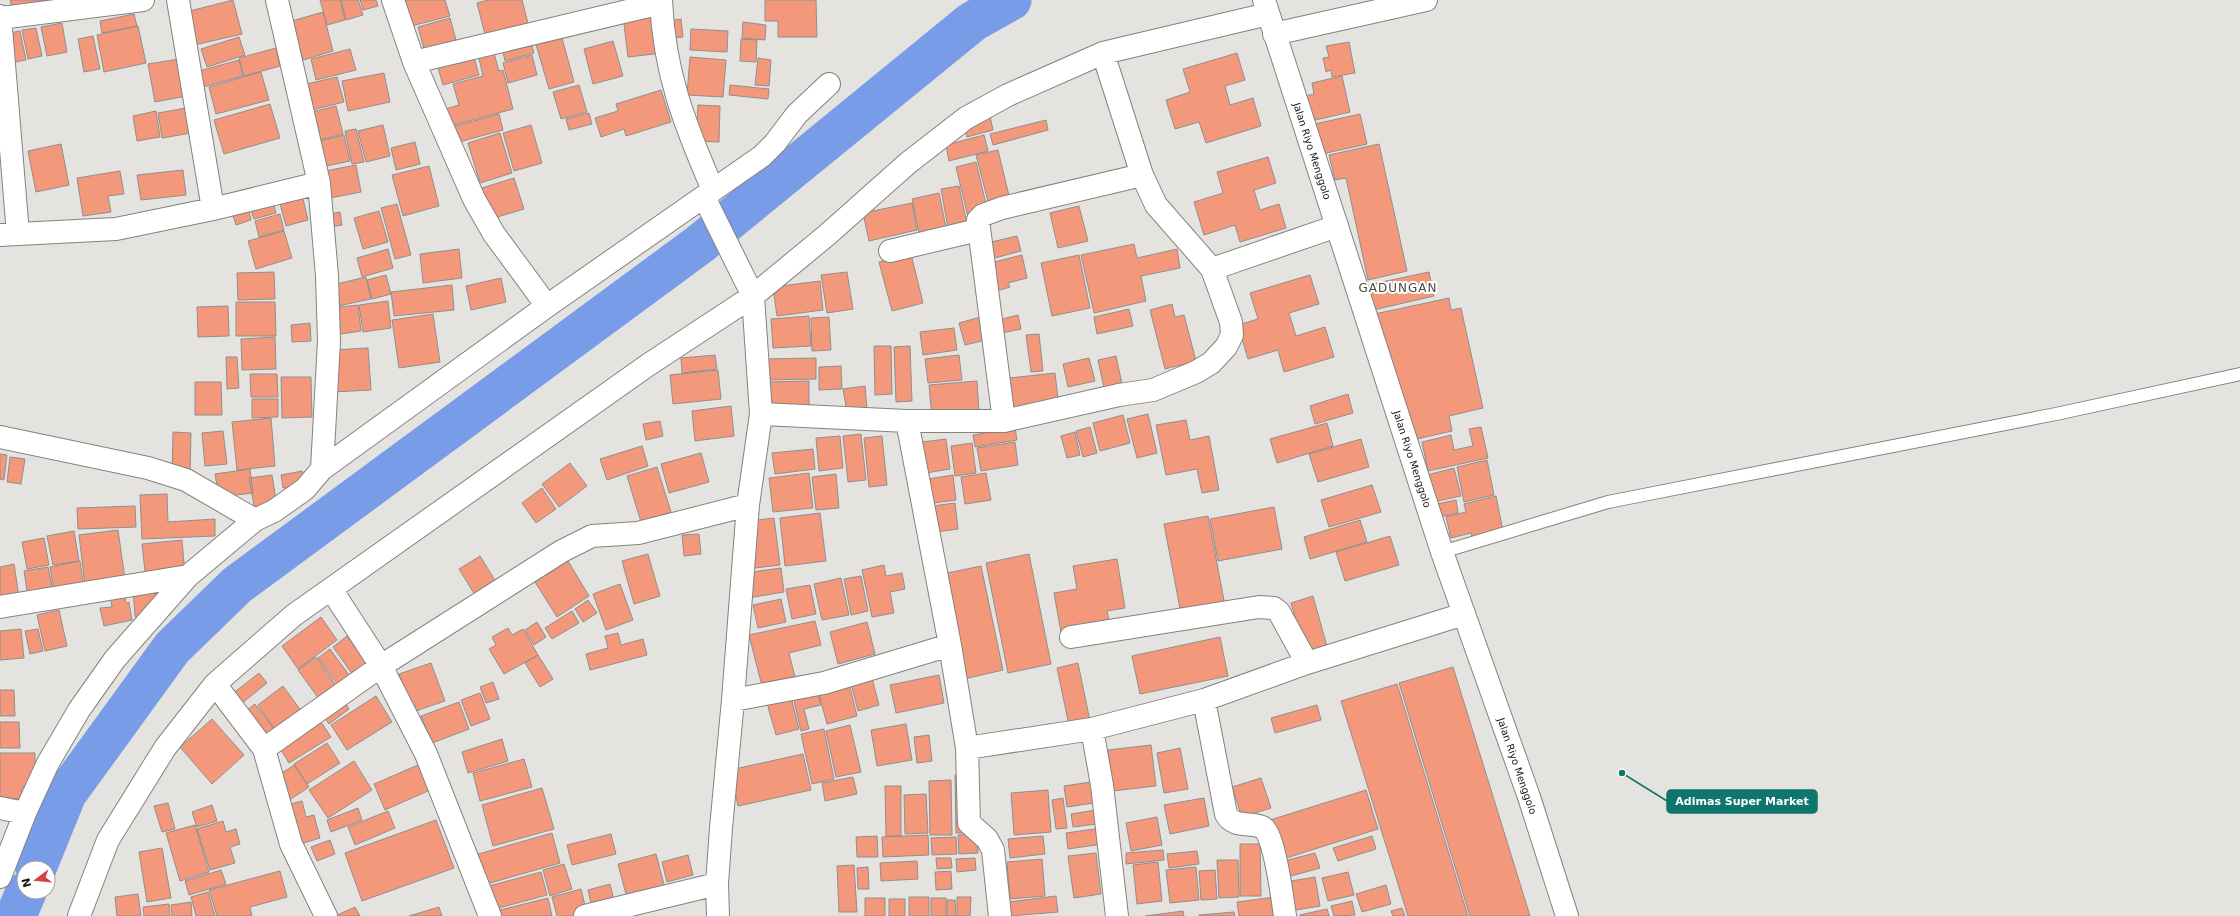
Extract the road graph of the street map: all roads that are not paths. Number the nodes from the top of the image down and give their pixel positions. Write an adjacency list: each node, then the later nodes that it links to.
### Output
1 (143, 0): 8 (street)
2 (178, 0): 16 (street)
3 (277, 0): 14 (street)
4 (393, 0): 10 (street)
5 (1426, 0): 7 (street)
6 (661, 1): 10 (street); 15 (street)
7 (1269, 16): 9 (street); 17 (street, Jalan Riyo Menggolo)
8 (0, 17): 12 (street)
9 (1103, 53): 13 (street); 22 (street)
10 (414, 62): 23 (street)
11 (829, 84): 15 (street)
12 (3, 94): 19 (street)
13 (1142, 175): 18 (street); 21 (street)
14 (318, 183): 16 (street); 29 (street)
15 (708, 197): 22 (street); 23 (street)
16 (213, 209): 19 (street)
17 (1337, 226): 21 (street); 32 (street, Jalan Riyo Menggolo)
18 (978, 230): 20 (street); 27 (street)
19 (9, 235)
20 (890, 251)
21 (1212, 269): 27 (street)
22 (753, 296): 25 (street); 34 (street)
23 (547, 306): 29 (street)
24 (2240, 374): 32 (lane)
25 (761, 414): 26 (street); 30 (street)
26 (907, 421): 27 (street); 38 (street)
27 (1004, 421)
28 (0, 437): 31 (street)
29 (322, 469): 31 (street)
30 (748, 505): 40 (street); 42 (street)
31 (255, 520): 33 (street)
32 (1442, 552): 36 (street, Jalan Riyo Menggolo)
33 (188, 576): 35 (street); 48 (street)
34 (331, 589): 40 (street); 41 (street)
35 (0, 607)
36 (1464, 614): 39 (street); 59 (street, Jalan Riyo Menggolo)
37 (1071, 637): 39 (street)
38 (950, 645): 42 (street); 45 (street)
39 (1307, 663): 43 (street)
40 (381, 666): 46 (street); 53 (street)
41 (215, 684): 46 (street); 51 (street)
42 (733, 700): 50 (street)
43 (1204, 700): 44 (street); 58 (street)
44 (1092, 729): 45 (street); 57 (street)
45 (967, 748): 56 (street)
46 (264, 749): 52 (street)
47 (0, 808): 48 (street)
48 (26, 813): 49 (street)
49 (0, 877)
50 (717, 884): 54 (street); 55 (street)
51 (79, 916)
52 (326, 916)
53 (490, 916)
54 (585, 916)
55 (718, 916)
56 (1000, 916)
57 (1117, 916)
58 (1285, 916)
59 (1567, 916)

